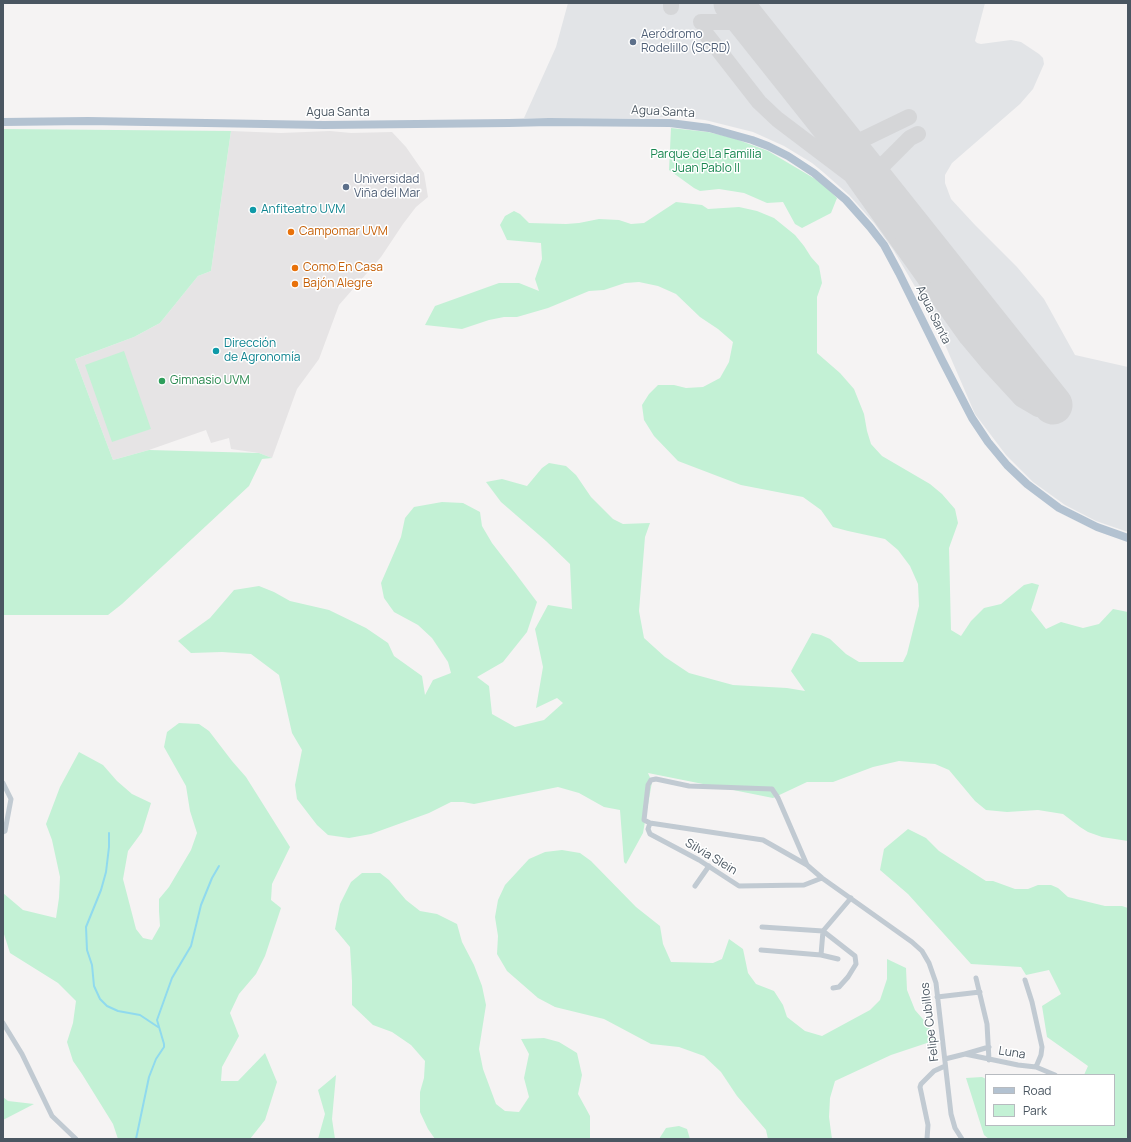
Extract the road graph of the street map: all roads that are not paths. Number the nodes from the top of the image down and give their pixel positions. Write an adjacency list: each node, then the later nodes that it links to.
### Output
1 (3, 122): 2 (main road, Agua Santa)
2 (1128, 538)
3 (3, 783): 5 (street)
4 (650, 823): 6 (street); 6 (street); 7 (street, Silvia Slein)
5 (3, 832)
6 (807, 865): 8 (street, Felipe Cubillos)
7 (709, 866): 8 (street, Silvia Slein); 9 (street)
8 (822, 878): 10 (street, Felipe Cubillos)
9 (695, 886)
10 (851, 898): 12 (street); 20 (street, Felipe Cubillos)
11 (762, 927): 12 (street)
12 (823, 931): 14 (street); 18 (street)
13 (761, 950): 14 (street)
14 (821, 955): 15 (street)
15 (838, 960)
16 (976, 978): 19 (street)
17 (1025, 980): 27 (street)
18 (833, 988)
19 (980, 992): 20 (street); 22 (street)
20 (937, 997): 24 (street, Felipe Cubillos)
21 (3, 1023): 29 (street)
22 (989, 1047): 23 (street, Luna); 25 (street)
23 (965, 1054): 24 (street, Luna); 25 (street, Luna)
24 (944, 1059): 26 (street, Felipe Cubillos)
25 (989, 1060): 27 (street, Luna)
26 (945, 1066): 30 (street); 31 (street, Felipe Cubillos)
27 (1036, 1067): 28 (street, Luna)
28 (1053, 1074)
29 (76, 1139)
30 (927, 1139)
31 (962, 1139)

